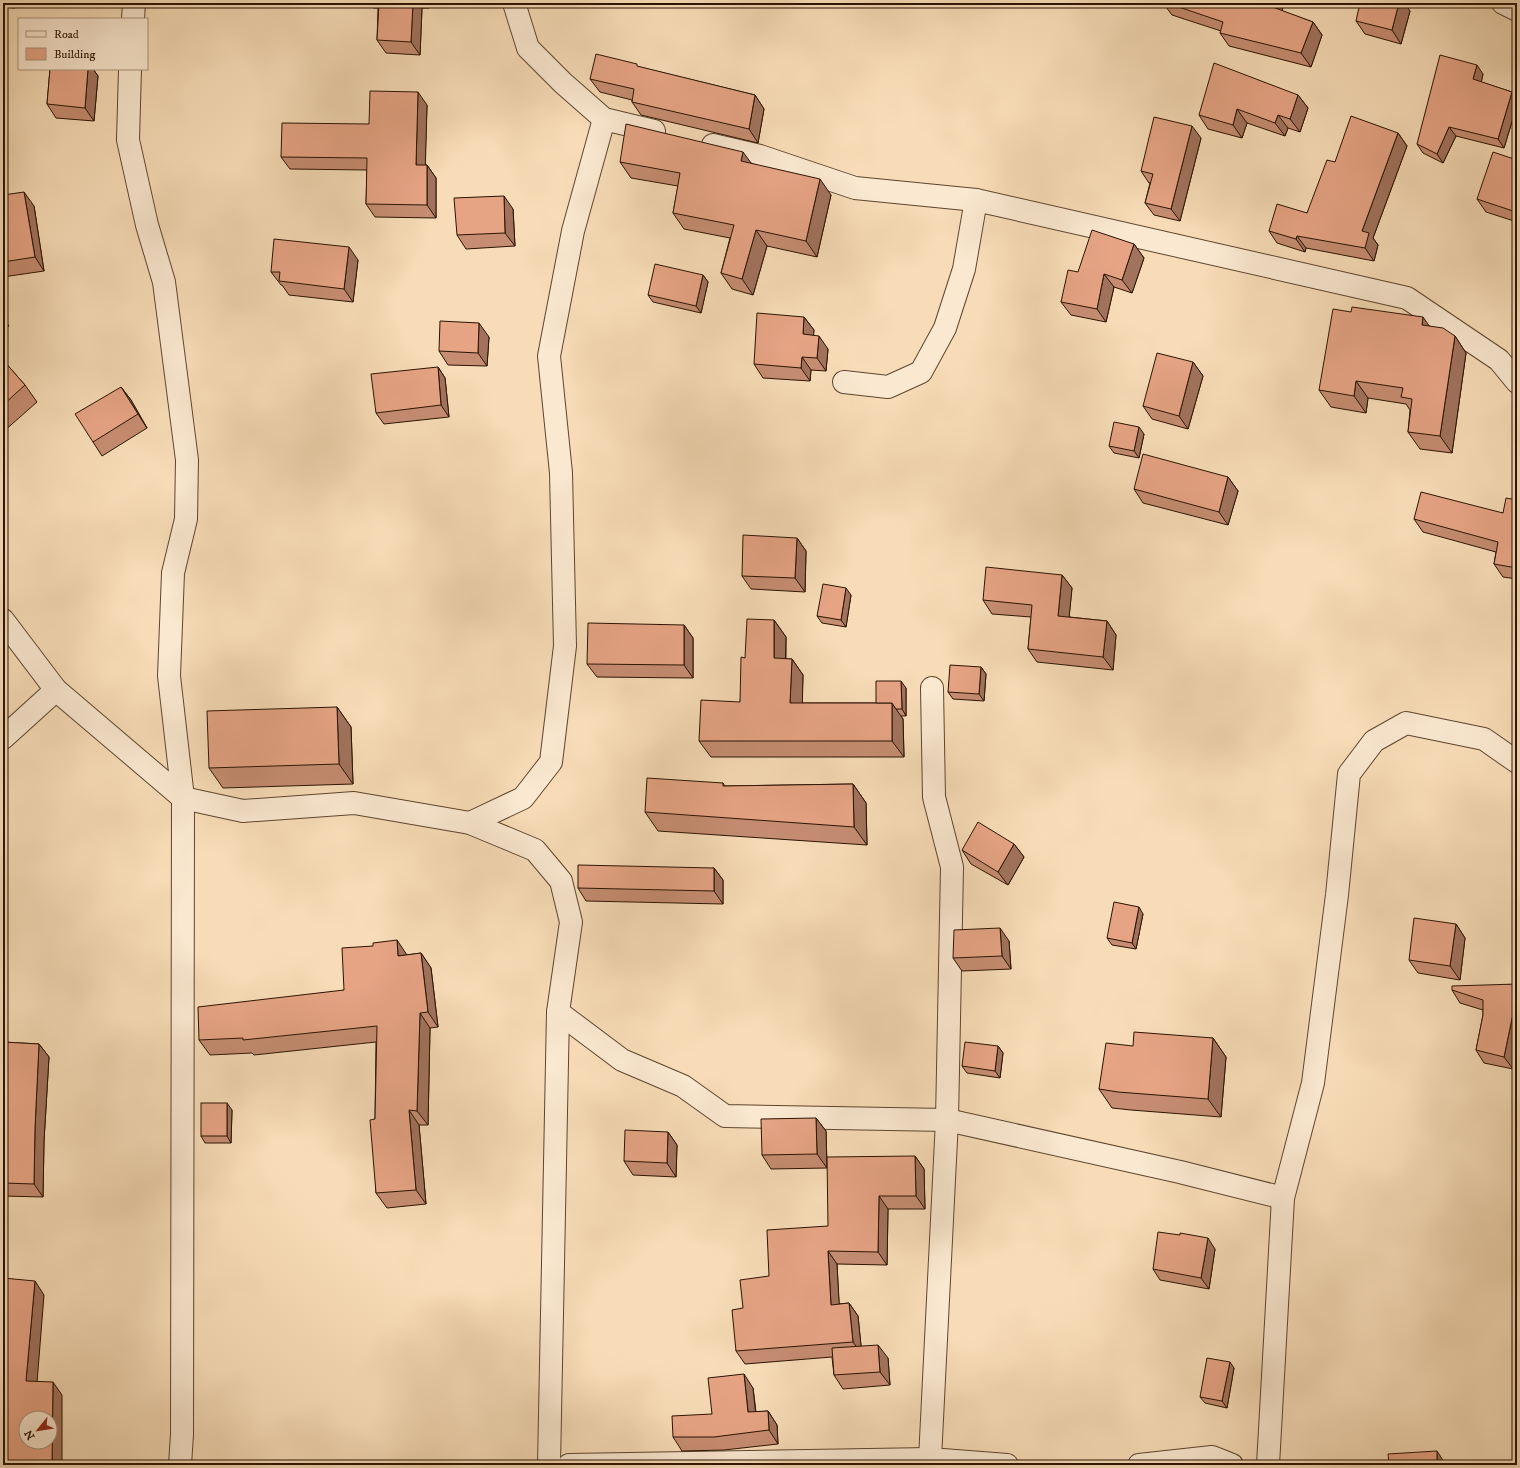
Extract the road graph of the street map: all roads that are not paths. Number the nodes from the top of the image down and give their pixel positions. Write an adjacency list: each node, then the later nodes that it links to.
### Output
1 (134, 3): 5 (street)
2 (514, 3): 7 (street)
3 (1503, 3): 4 (street)
4 (1517, 10)
5 (133, 18)
6 (130, 70): 18 (street)
7 (604, 119): 8 (street); 19 (street)
8 (674, 136)
9 (698, 141): 10 (street)
10 (976, 200): 11 (street); 12 (street)
11 (844, 382)
12 (1517, 382)
13 (3, 620): 15 (street)
14 (932, 688): 21 (street)
15 (56, 690): 16 (street); 18 (street)
16 (3, 738)
17 (1517, 762): 22 (street)
18 (183, 798): 19 (street); 24 (street)
19 (470, 823): 20 (street)
20 (558, 1012): 21 (street); 25 (street)
21 (947, 1120): 22 (street); 23 (street)
22 (1283, 1198): 30 (street)
23 (930, 1459): 26 (street); 27 (street)
24 (180, 1465)
25 (549, 1465)
26 (569, 1465)
27 (1007, 1465)
28 (1139, 1465): 29 (street)
29 (1232, 1465)
30 (1268, 1465)

